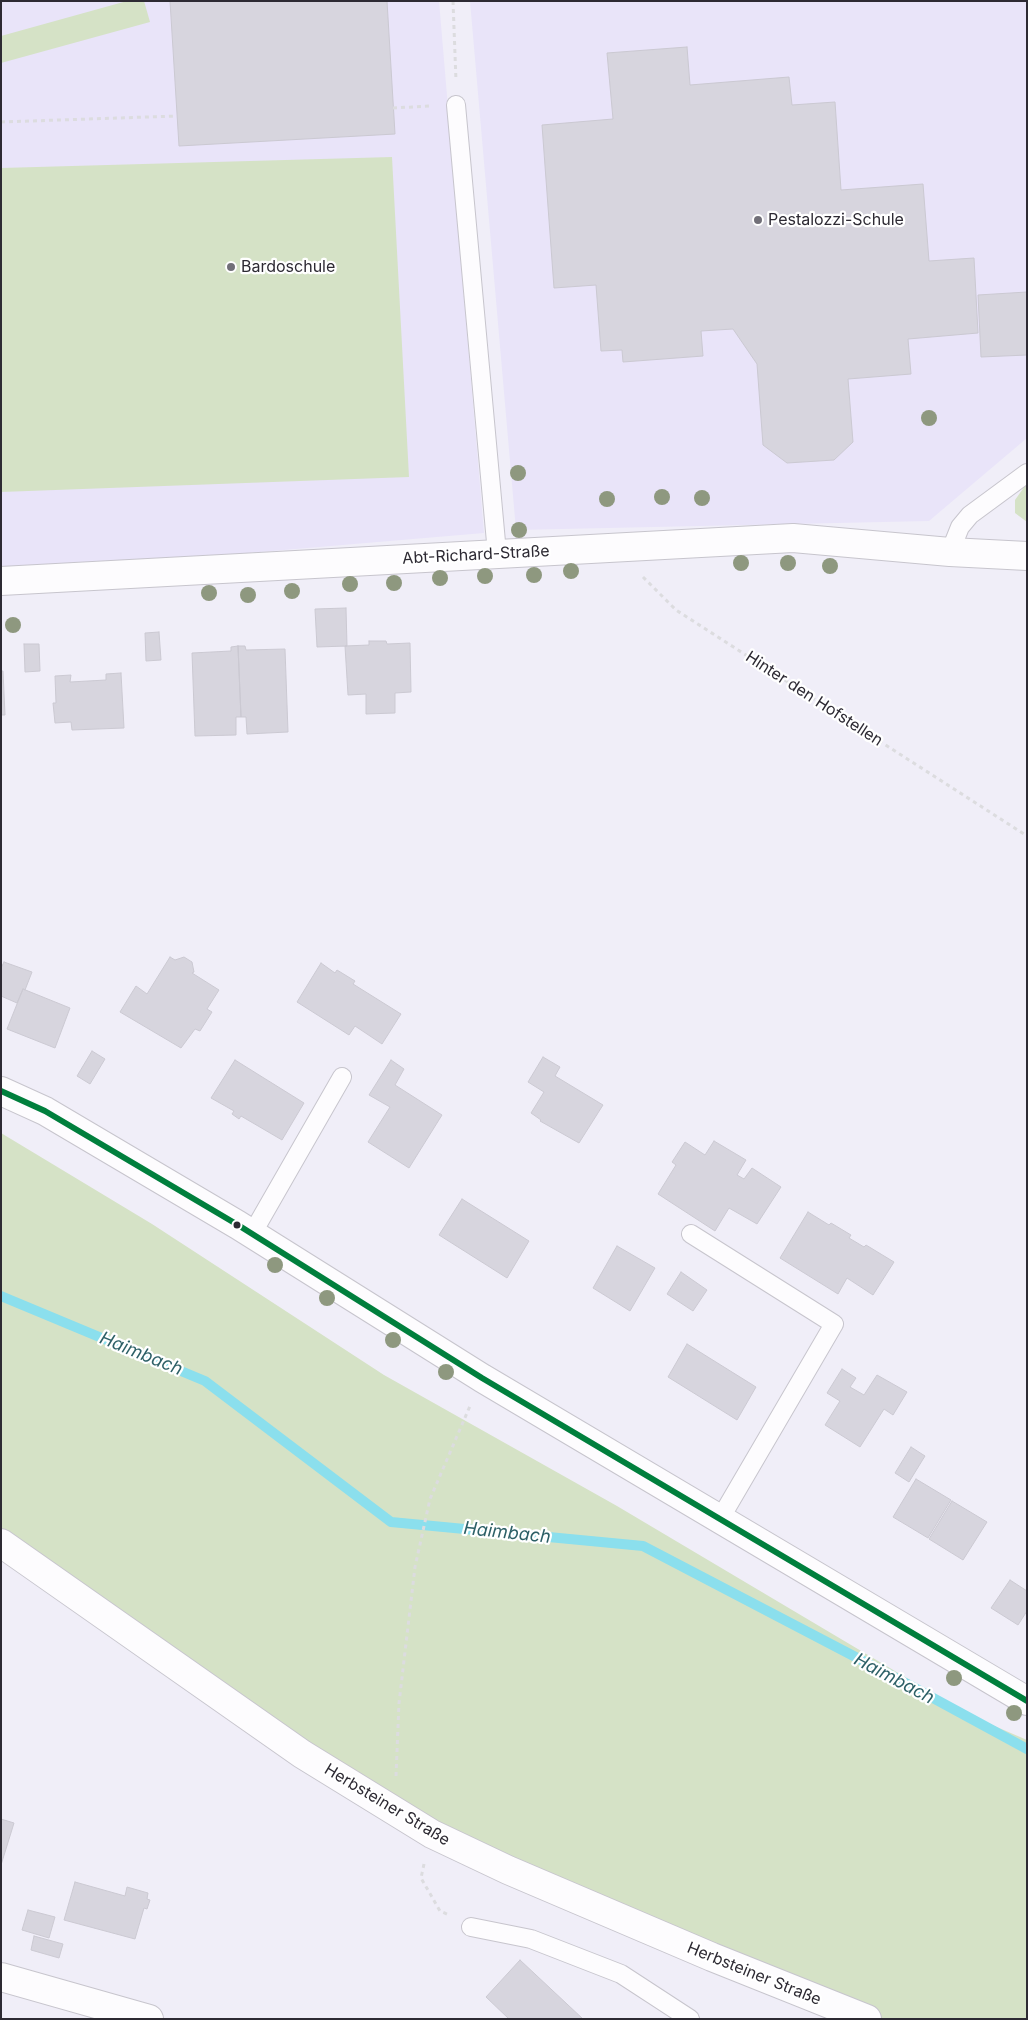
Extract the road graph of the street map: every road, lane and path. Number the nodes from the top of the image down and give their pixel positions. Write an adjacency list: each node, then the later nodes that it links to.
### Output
1 (453, 1): 2 (path)
2 (456, 105): 8 (lane)
3 (177, 116): 4 (path)
4 (1, 122)
5 (1027, 473): 7 (lane)
6 (614, 547): 7 (street, Abt-Richard-Straße); 8 (street, Abt-Richard-Straße); 11 (path, Hinter den Hofstellen)
7 (950, 552): 9 (street, Abt-Richard-Straße)
8 (497, 553): 10 (street, Abt-Richard-Straße)
9 (1027, 556)
10 (1, 581)
11 (1027, 836)
12 (342, 1077): 14 (lane)
13 (1, 1091): 14 (street)
14 (252, 1234): 16 (street)
15 (692, 1234): 17 (lane)
16 (482, 1378): 17 (street); 20 (path)
17 (720, 1519): 19 (street)
18 (1, 1543): 20 (street, Herbsteiner Straße)
19 (1027, 1701)
20 (394, 1812): 21 (street, Herbsteiner Straße)
21 (432, 1834): 22 (path); 26 (street, Herbsteiner Straße)
22 (471, 1926): 25 (lane)
23 (1, 1977): 24 (street)
24 (149, 2019)
25 (690, 2019)
26 (867, 2019)

